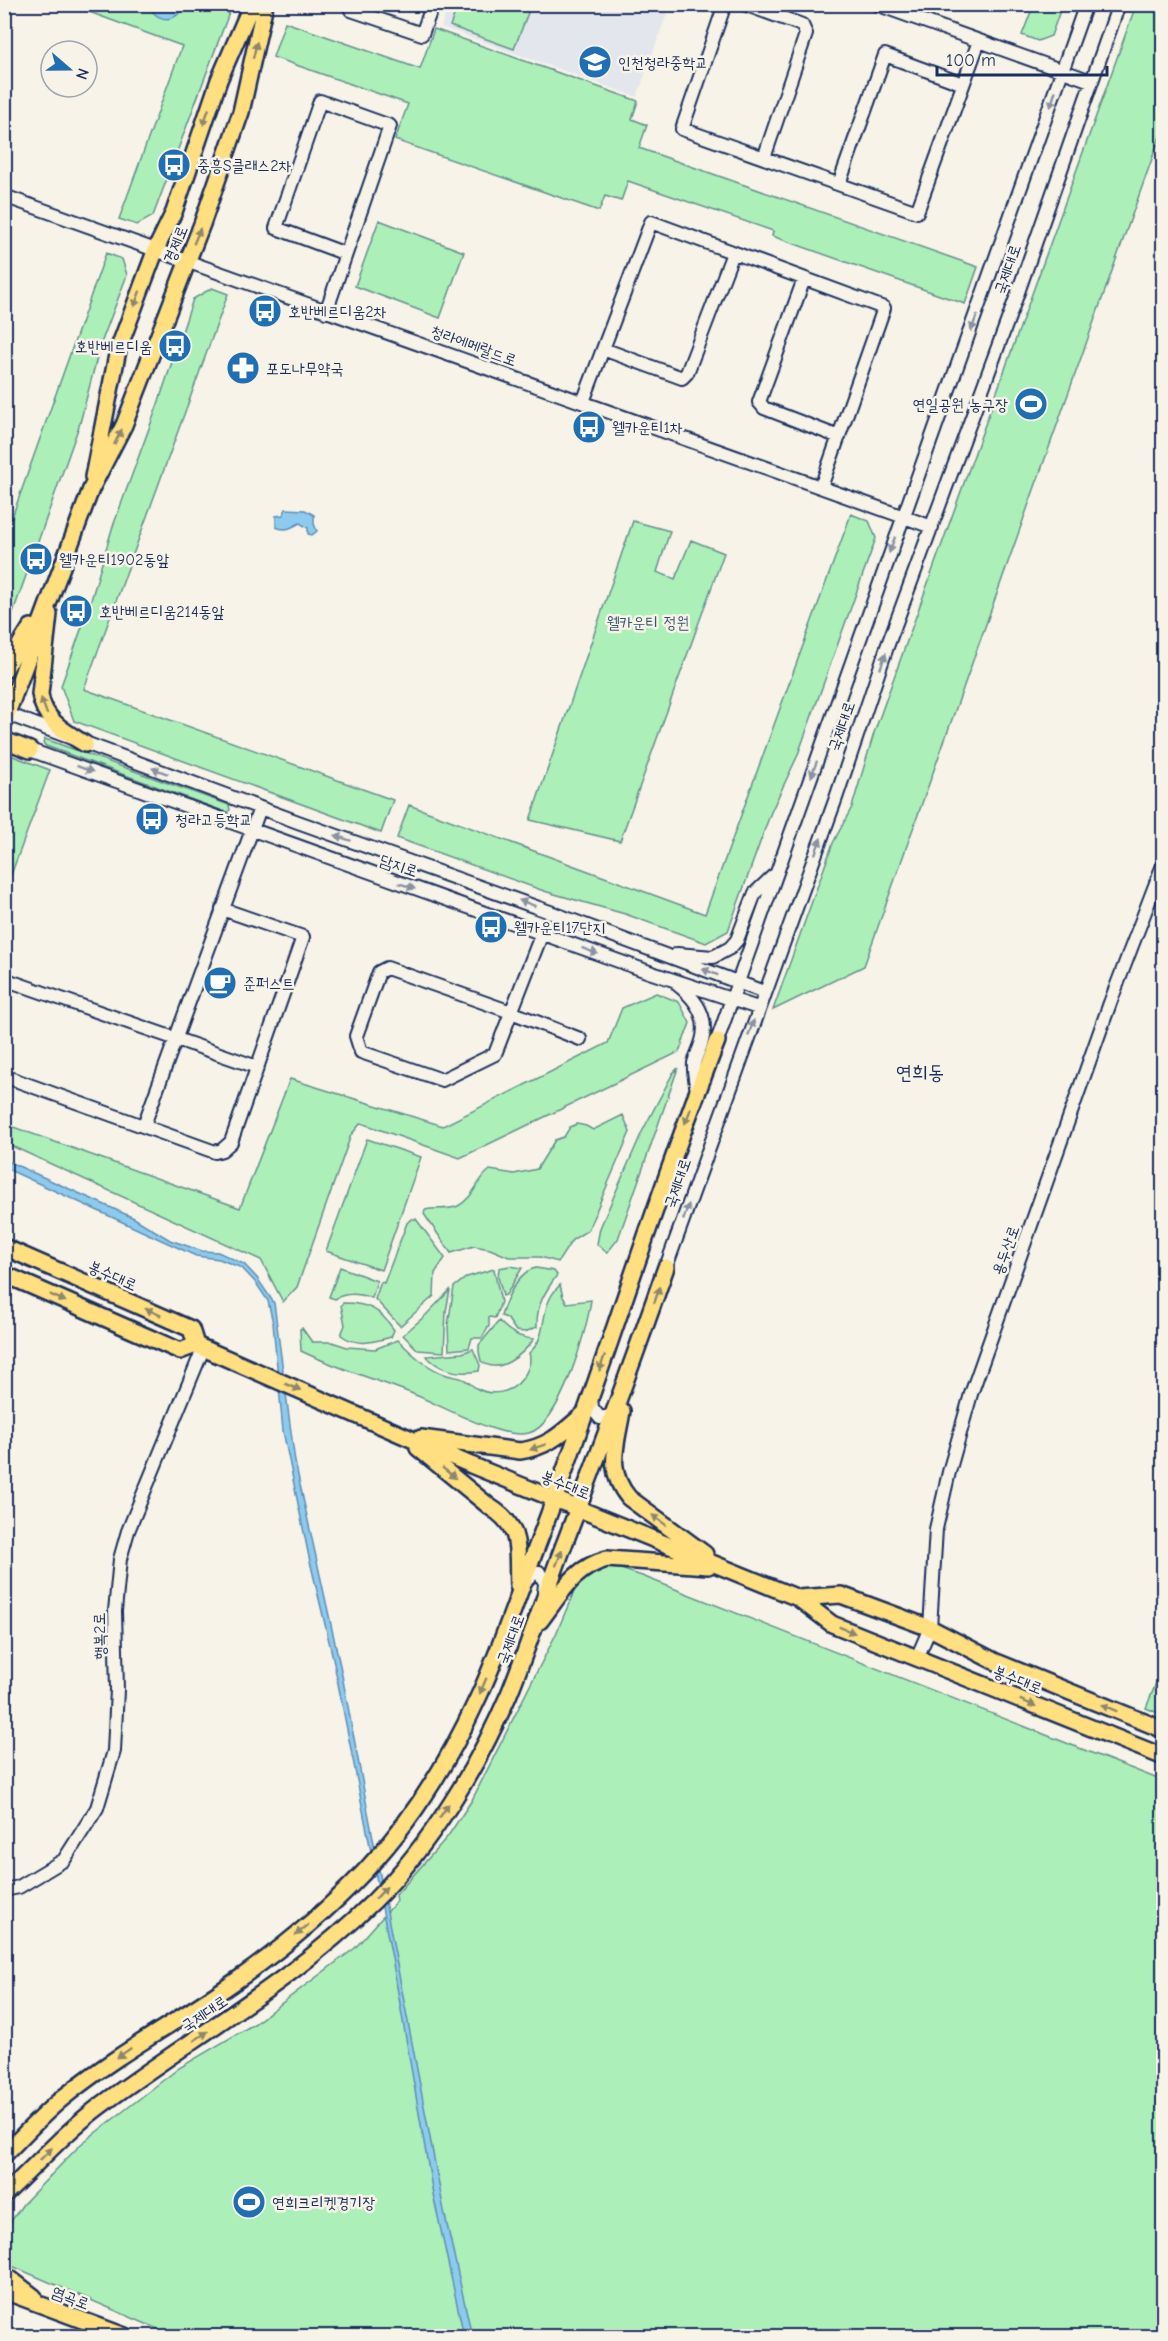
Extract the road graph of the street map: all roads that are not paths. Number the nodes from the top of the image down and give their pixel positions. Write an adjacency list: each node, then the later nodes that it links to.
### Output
1 (252, 4): 17 (main road, 경제로, one-way to 17)
2 (265, 4): 20 (main road, 경제로, one-way to 2)
3 (353, 4): 4 (street)
4 (433, 4)
5 (725, 4): 14 (street)
6 (744, 4): 14 (street)
7 (876, 4): 10 (street)
8 (1086, 4): 11 (street, 국제대로)
9 (1119, 4): 12 (street, 국제대로)
10 (979, 41): 11 (street); 13 (street)
11 (1061, 71): 12 (street); 28 (street, 국제대로, one-way to 28)
12 (1091, 81): 29 (street, 국제대로)
13 (963, 84): 15 (street); 15 (street)
14 (764, 158): 15 (street)
15 (839, 184)
16 (4, 196): 17 (street, 청라에메랄드로)
17 (156, 249): 20 (street, 청라에메랄드로); 27 (main road, 경제로, one-way to 27)
18 (733, 253): 21 (street); 23 (street); 23 (street)
19 (346, 254): 19 (street); 22 (street)
20 (187, 261): 22 (street, 청라에메랄드로); 27 (main road, 경제로, one-way to 20)
21 (804, 279): 25 (street); 25 (street)
22 (326, 312): 24 (street, 청라에메랄드로)
23 (603, 349): 24 (street)
24 (583, 402): 26 (street, 청라에메랄드로)
25 (838, 437): 26 (street)
26 (821, 487): 28 (street, 청라에메랄드로)
27 (91, 489): 30 (main road, 경제로)
28 (903, 517): 29 (street, 청라에메랄드로); 39 (street, 국제대로, one-way to 39)
29 (932, 527): 46 (street, 국제대로, one-way to 29)
30 (51, 593): 31 (main road); 32 (main road, 경제로); 34 (main road, one-way to 30)
31 (4, 670)
32 (6, 716): 34 (street)
33 (4, 740): 35 (main road)
34 (85, 744): 36 (street, one-way to 34)
35 (30, 750): 37 (street, 담지로, one-way to 37)
36 (260, 808): 37 (street); 42 (street, one-way to 36)
37 (252, 829): 40 (street); 41 (street, 담지로, one-way to 41)
38 (1164, 862): 72 (street, 용두산로)
39 (776, 873): 42 (street); 45 (street, 국제대로)
40 (222, 909): 51 (street); 53 (street)
41 (542, 933): 43 (street, 담지로, one-way to 43); 49 (street)
42 (662, 953): 43 (street); 45 (street, one-way to 42)
43 (652, 974): 47 (street, 담지로); 55 (street)
44 (4, 979): 51 (street)
45 (737, 982): 46 (street); 47 (street, 국제대로)
46 (765, 992): 48 (street, 국제대로)
47 (731, 999): 48 (street, 담지로); 52 (street, 국제대로)
48 (758, 1008): 58 (street, 국제대로, one-way to 48)
49 (511, 1012): 49 (street); 50 (street)
50 (580, 1039)
51 (175, 1040): 53 (street); 56 (street)
52 (717, 1041): 55 (main road, 국제대로)
53 (257, 1067): 56 (street)
54 (4, 1076): 56 (street)
55 (697, 1092): 62 (main road, 국제대로, one-way to 62)
56 (144, 1125)
57 (4, 1248): 60 (main road, 봉수대로, one-way to 57)
58 (666, 1268): 61 (main road, 국제대로, one-way to 58)
59 (4, 1274): 60 (main road, one-way to 60)
60 (200, 1347): 65 (main road, 봉수대로, one-way to 65); 77 (street, 행복2로)
61 (629, 1373): 63 (main road, 국제대로); 68 (main road, one-way to 61)
62 (591, 1395): 63 (street); 64 (main road, 국제대로)
63 (616, 1408): 67 (main road, 국제대로)
64 (585, 1413): 65 (main road, one-way to 65); 66 (main road, 국제대로)
65 (404, 1436): 66 (main road, 봉수대로); 69 (main road, one-way to 69)
66 (555, 1499): 67 (main road, 봉수대로); 69 (main road, 국제대로)
67 (578, 1508): 68 (main road, 봉수대로); 71 (main road, 국제대로, one-way to 67)
68 (723, 1567): 70 (main road, 봉수대로); 73 (main road)
69 (519, 1590): 71 (street); 78 (main road, 국제대로, one-way to 78)
70 (798, 1598): 72 (main road, 봉수대로); 74 (main road, 봉수대로, one-way to 74)
71 (542, 1604): 73 (main road, 국제대로)
72 (930, 1628): 74 (street, 용두산로); 75 (main road, 봉수대로, one-way to 72)
73 (531, 1633): 79 (main road, 국제대로, one-way to 73)
74 (917, 1658): 76 (main road, 봉수대로, one-way to 76)
75 (1164, 1730)
76 (1164, 1757)
77 (4, 1890)
78 (4, 2155)
79 (19, 2181): 80 (main road, 국제대로); 81 (main road)
80 (4, 2195)
81 (4, 2208)
82 (4, 2274): 85 (main road)
83 (4, 2291): 85 (main road, 염곡로)
84 (4, 2302): 85 (main road)
85 (45, 2306): 86 (main road, 염곡로)
86 (125, 2337)

